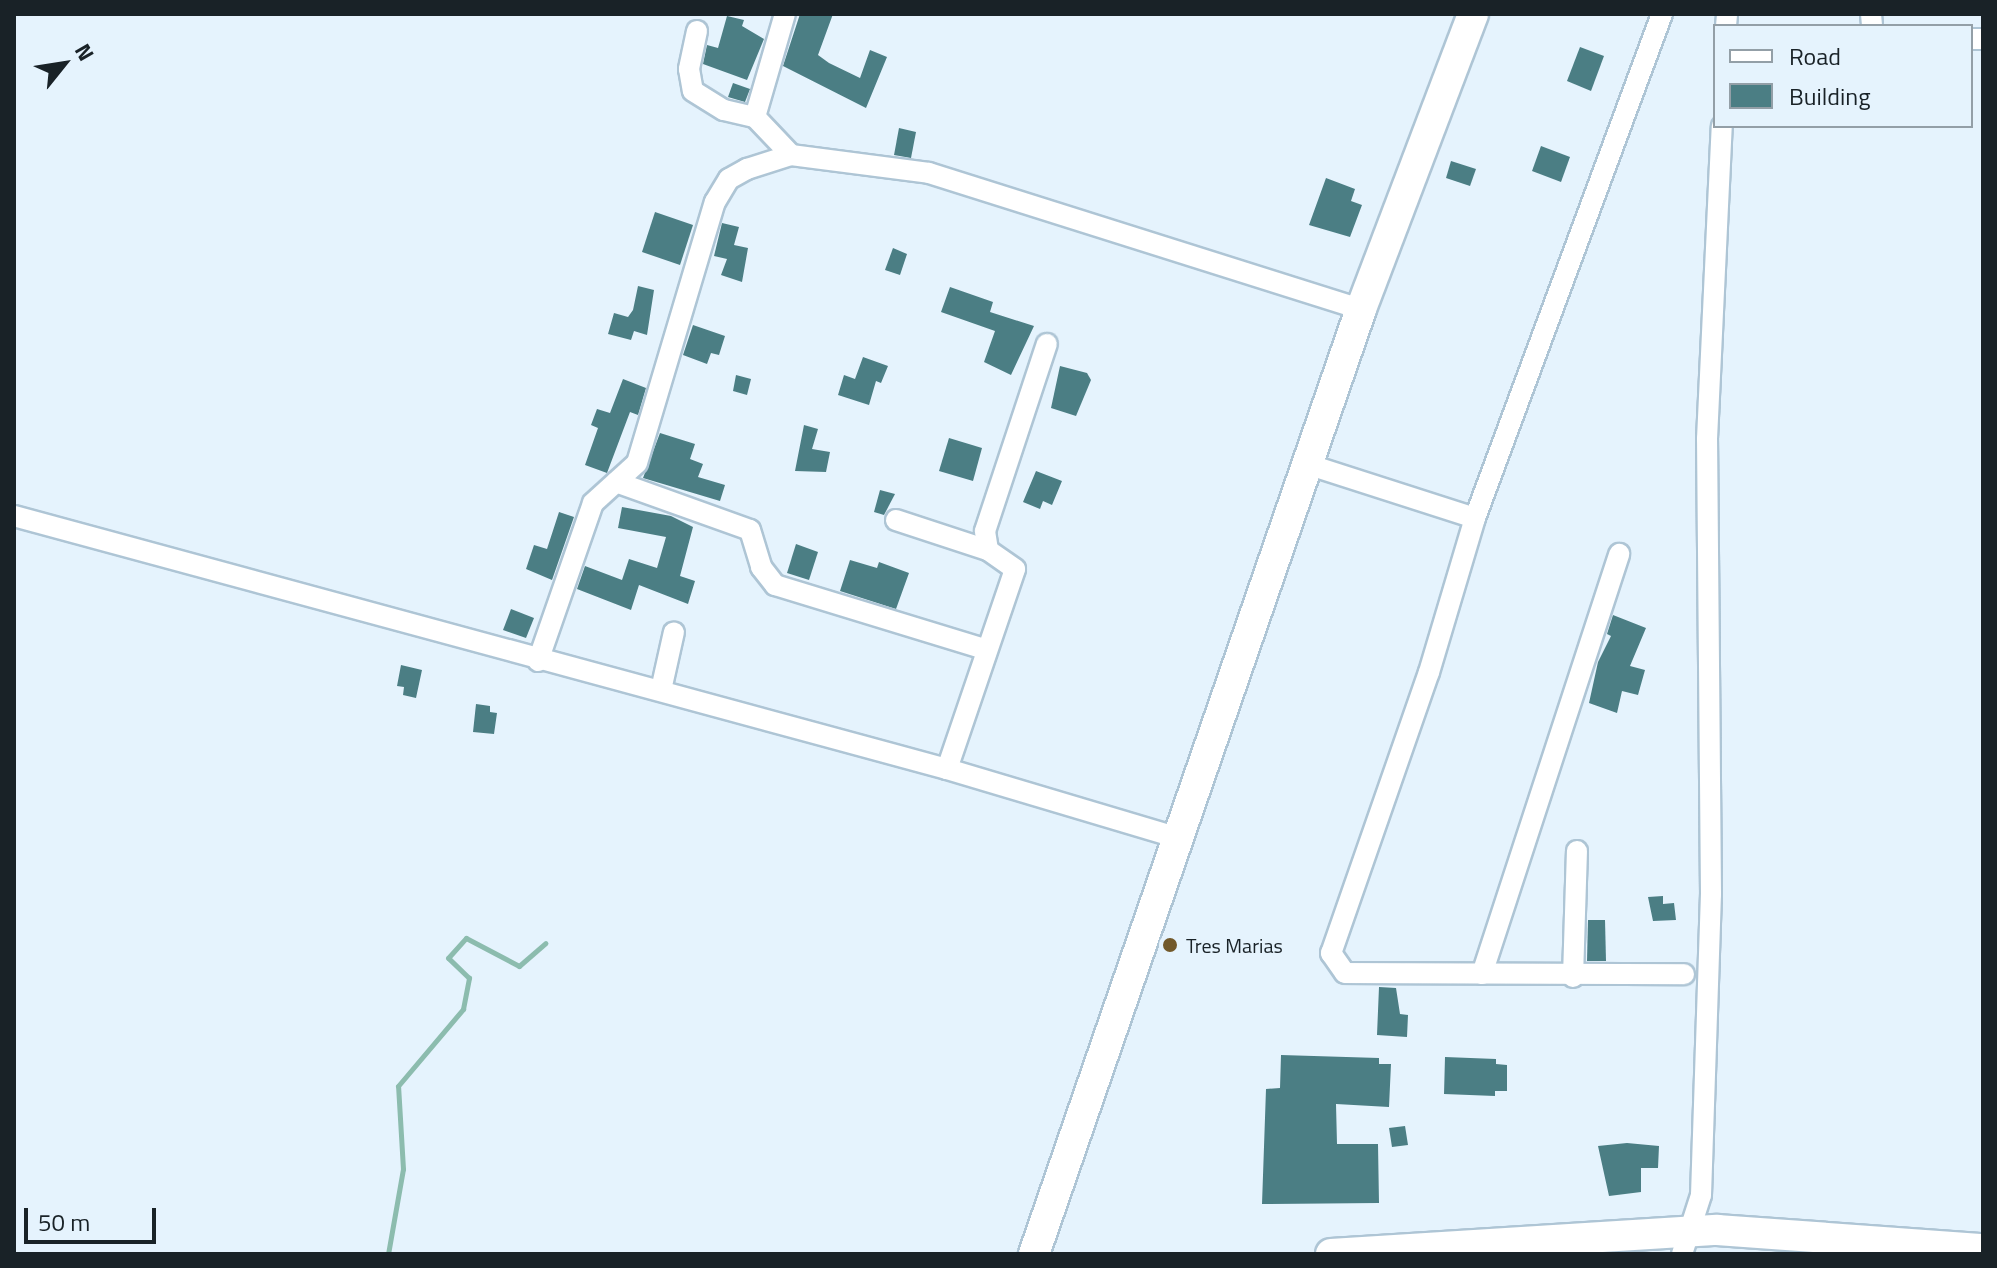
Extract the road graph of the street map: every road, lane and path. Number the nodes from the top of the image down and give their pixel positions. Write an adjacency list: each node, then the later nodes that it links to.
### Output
1 (785, 14): 5 (street)
2 (1473, 14): 8 (street)
3 (1662, 14): 13 (street)
4 (697, 31): 5 (street)
5 (755, 117): 7 (street)
6 (1722, 128): 27 (street)
7 (791, 155): 8 (street); 11 (street)
8 (1361, 309): 10 (street)
9 (1047, 344): 15 (street)
10 (1310, 465): 13 (street); 22 (street)
11 (616, 482): 18 (street); 19 (street)
12 (14, 516): 19 (street)
13 (1475, 518): 24 (street)
14 (896, 520): 15 (street)
15 (988, 550): 18 (street)
16 (1619, 554): 24 (street)
17 (674, 632): 20 (street)
18 (984, 649): 21 (street)
19 (538, 661): 20 (street)
20 (661, 690): 21 (street)
21 (947, 769): 22 (street)
22 (1178, 838): 29 (street)
23 (1577, 851): 26 (street)
24 (1482, 974): 26 (street)
25 (1684, 974): 26 (street)
26 (1573, 977)
27 (1685, 1243): 28 (street); 30 (street)
28 (1983, 1249)
29 (1034, 1254)
30 (1331, 1254)

